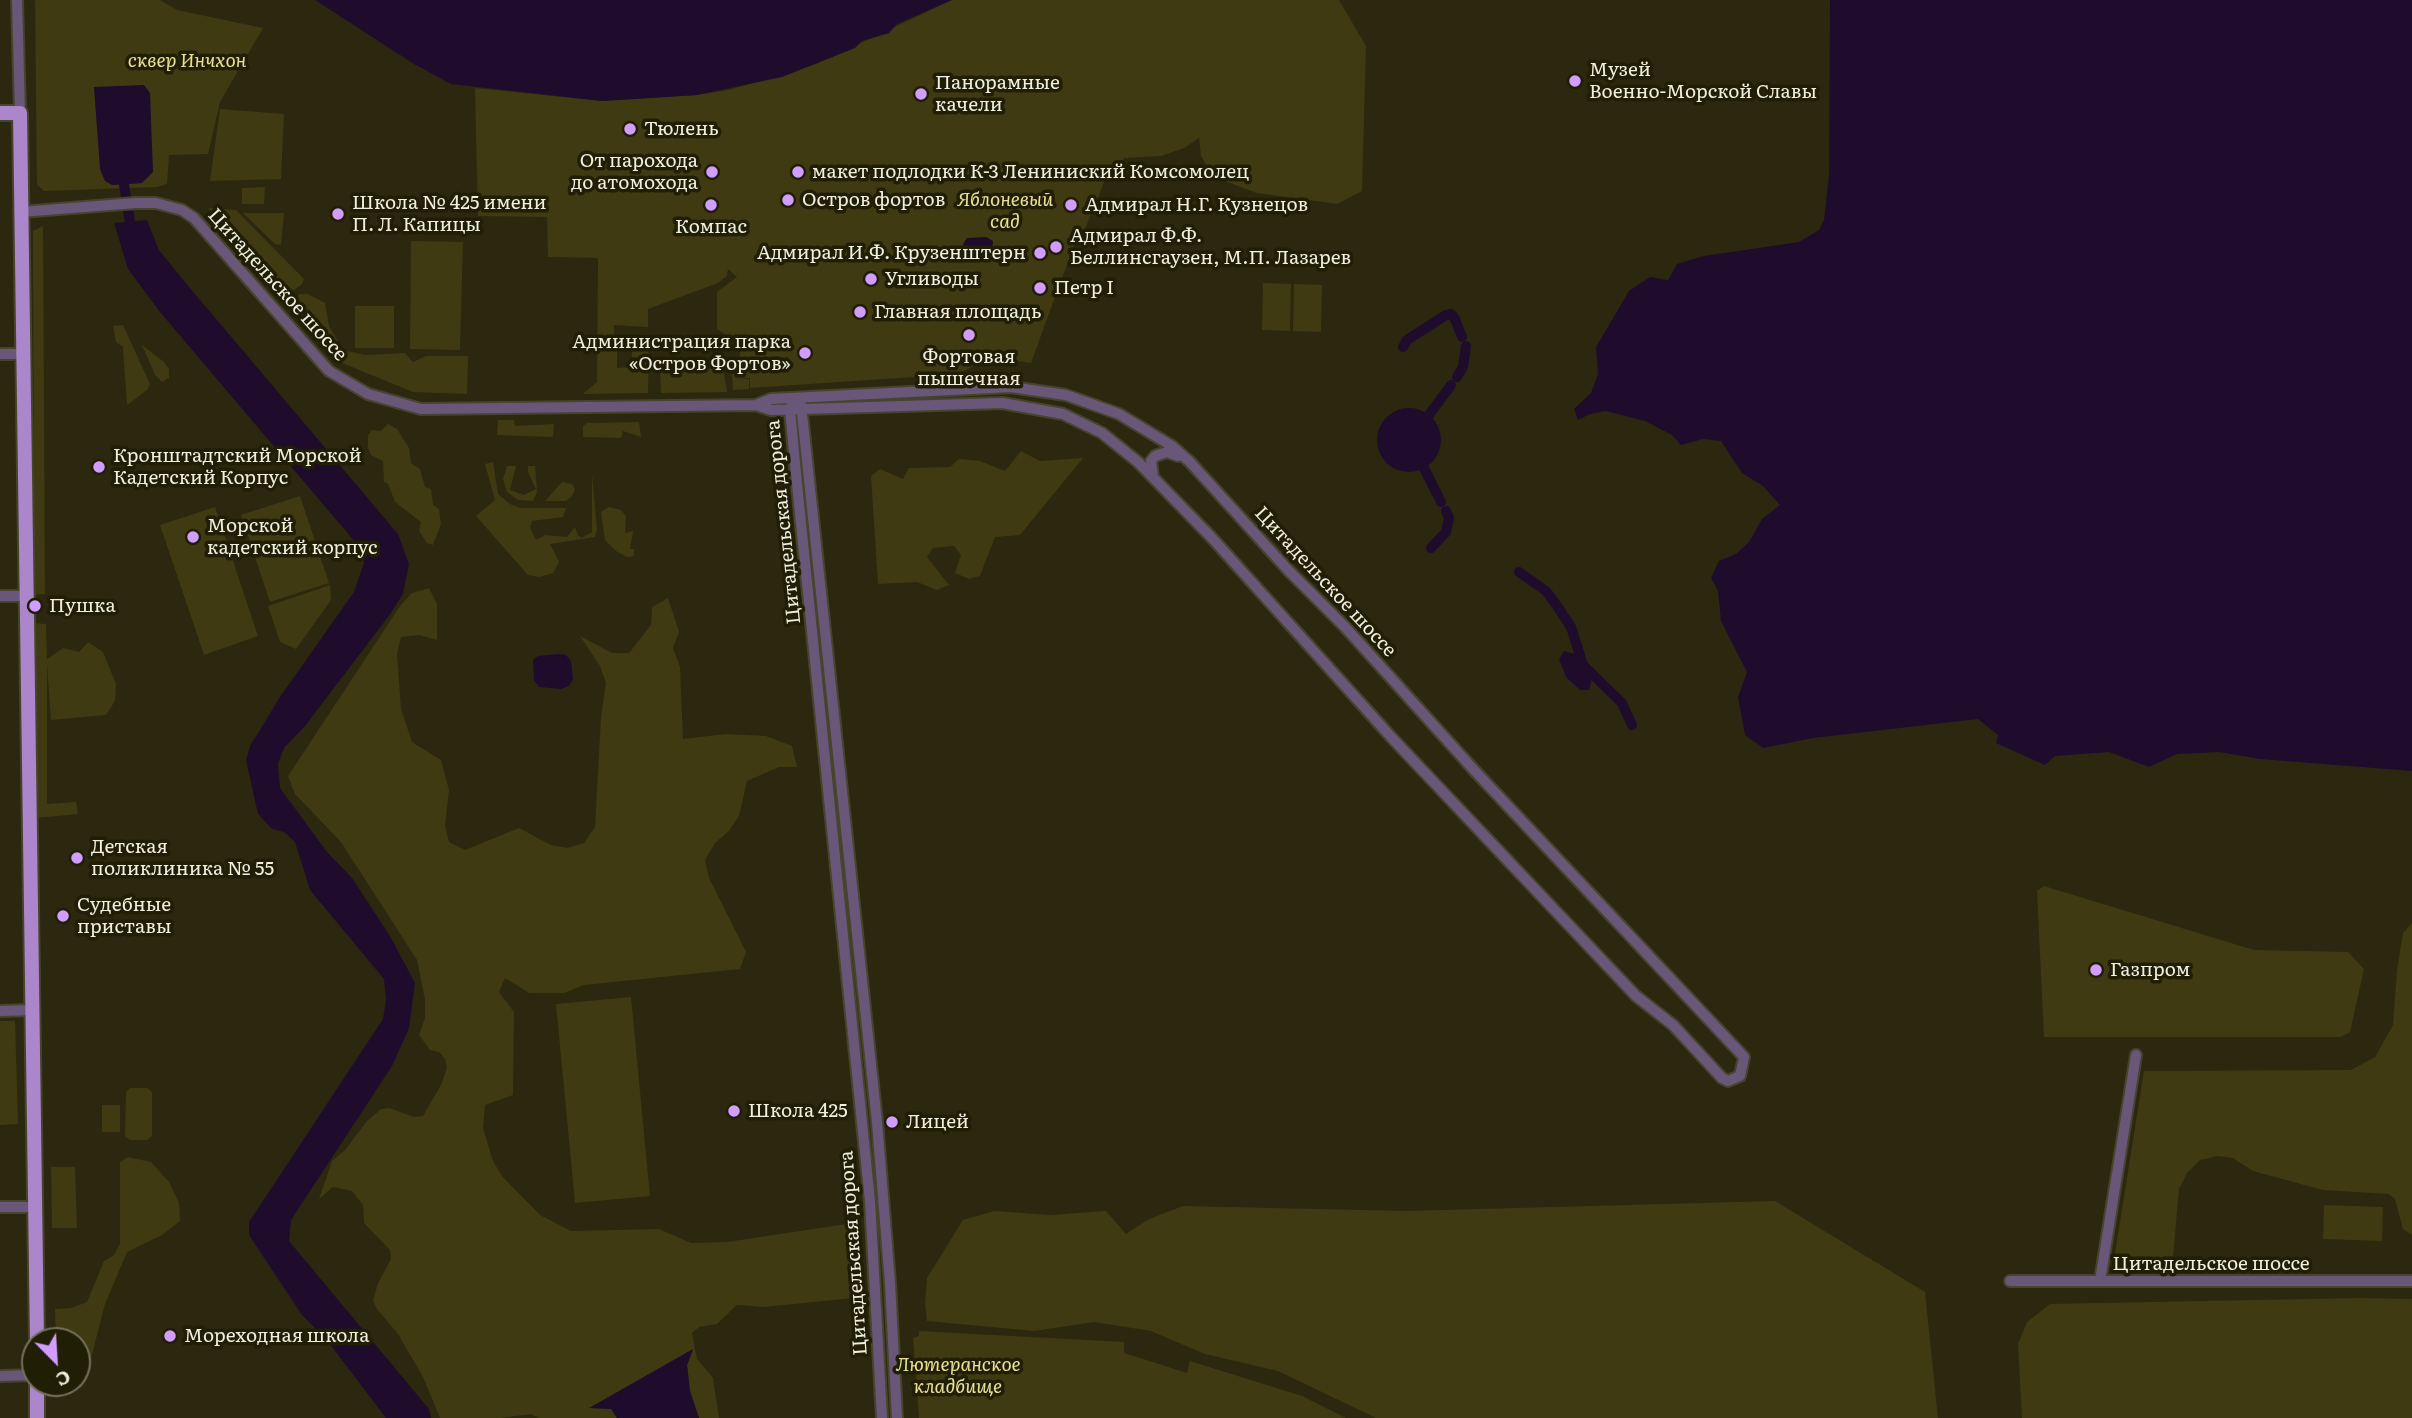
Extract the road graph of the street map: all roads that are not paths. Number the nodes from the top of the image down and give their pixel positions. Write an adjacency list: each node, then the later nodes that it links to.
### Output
1 (17, 0): 3 (street)
2 (0, 113): 3 (main road)
3 (20, 113): 4 (main road)
4 (20, 212): 6 (main road); 8 (street, Цитадельское шоссе)
5 (0, 354): 6 (street)
6 (22, 354): 14 (main road)
7 (796, 397): 8 (street, Цитадельское шоссе); 9 (street, Цитадельская дорога); 10 (street, Цитадельская дорога); 11 (street, Цитадельское шоссе)
8 (756, 405): 10 (street, Цитадельское шоссе)
9 (804, 408): 10 (street, Цитадельское шоссе); 12 (street, Цитадельское шоссе); 29 (street, Цитадельская дорога)
10 (790, 409): 28 (street, Цитадельская дорога)
11 (1190, 462): 12 (street); 12 (street, Цитадельское шоссе)
12 (1153, 478)
13 (0, 596): 14 (street)
14 (26, 596): 15 (main road)
15 (32, 1010): 16 (street); 19 (main road)
16 (0, 1011)
17 (2136, 1055): 21 (street)
18 (0, 1207): 19 (street)
19 (35, 1207): 23 (main road)
20 (2010, 1281): 21 (street, Цитадельское шоссе)
21 (2100, 1281): 22 (street, Цитадельское шоссе)
22 (2412, 1281)
23 (37, 1327)
24 (21, 1375): 25 (street)
25 (0, 1376)
26 (37, 1397): 27 (main road)
27 (37, 1418)
28 (882, 1418)
29 (897, 1418)

